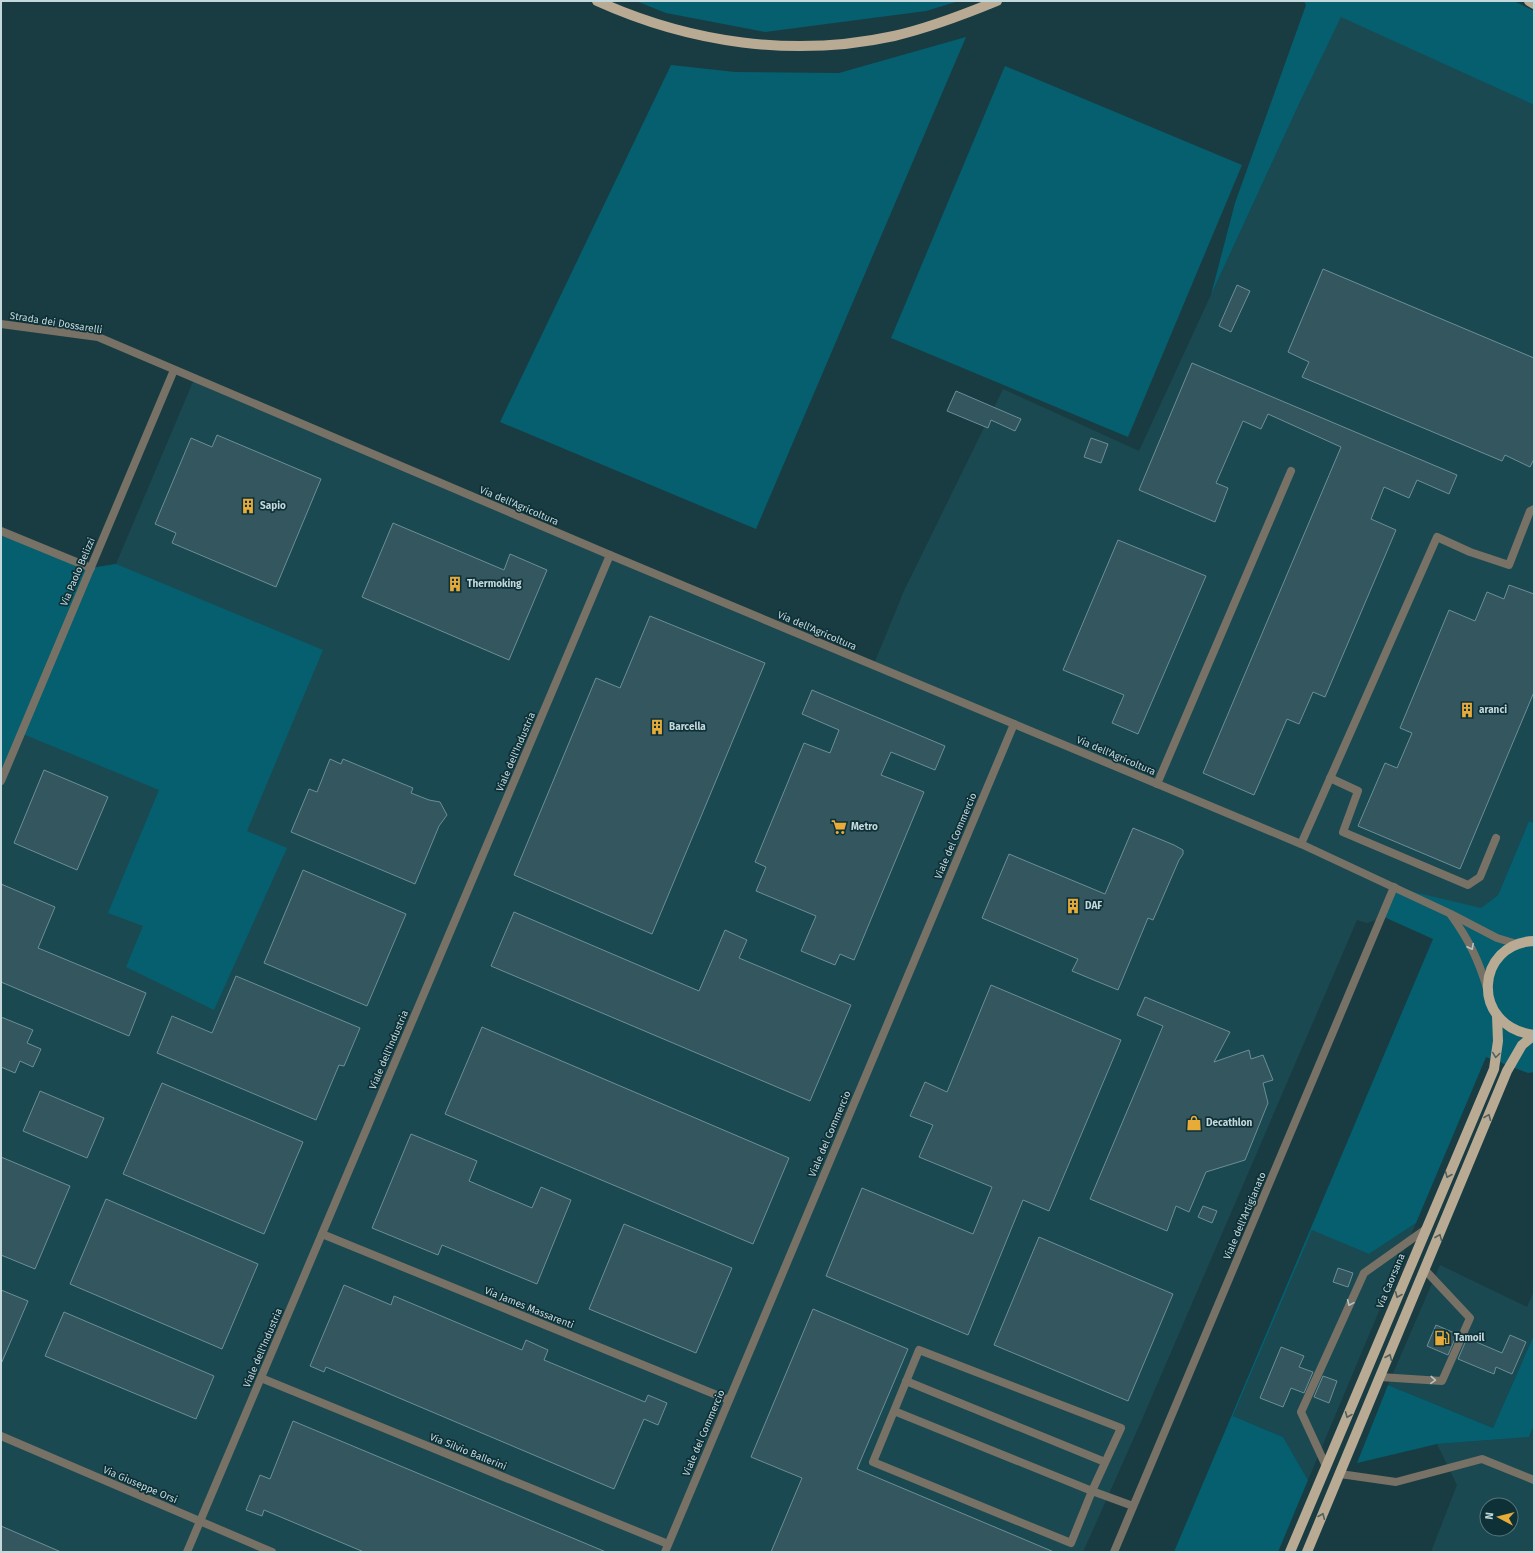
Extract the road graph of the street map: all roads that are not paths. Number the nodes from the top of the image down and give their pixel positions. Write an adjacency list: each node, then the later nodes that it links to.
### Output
1 (597, 1): 2 (main road)
2 (997, 1)
3 (1529, 1): 4 (main road)
4 (1534, 4)
5 (1, 324): 6 (street, Strada dei Dossarelli)
6 (174, 370): 10 (street, Via dell'Agricoltura); 11 (street, Via Paolo Belizzi)
7 (1291, 471): 15 (street)
8 (1534, 509): 13 (street)
9 (1, 531): 11 (street)
10 (610, 555): 12 (street, Via dell'Agricoltura); 26 (street, Viale dell'Industria)
11 (91, 568): 14 (street, Via Paolo Belizzi)
12 (1014, 724): 15 (street, Via dell'Agricoltura); 31 (street, Viale del Commercio)
13 (1330, 778): 16 (street); 17 (street)
14 (1, 781)
15 (1157, 784): 17 (street, Via dell'Agricoltura)
16 (1496, 838)
17 (1301, 844): 18 (street, Via dell'Agricoltura)
18 (1394, 887): 19 (street, Via dell'Agricoltura); 39 (street, Viale dell'Artigianato)
19 (1451, 914): 21 (street, Via dell'Agricoltura); 22 (street, one-way to 22)
20 (1534, 934): 21 (main road)
21 (1525, 942): 22 (main road)
22 (1488, 990): 23 (main road)
23 (1497, 1016): 24 (main road); 25 (main road, Via Caorsana, one-way to 25)
24 (1534, 1035): 27 (main road, one-way to 24)
25 (1426, 1229): 35 (main road, Via Caorsana, one-way to 35); 35 (street, one-way to 35)
26 (322, 1234): 29 (street, Viale dell'Industria); 31 (street, Via James Massarenti)
27 (1425, 1270): 28 (main road, one-way to 27); 28 (street, one-way to 27)
28 (1380, 1377): 36 (main road)
29 (261, 1378): 40 (street, Viale dell'Industria); 41 (street, Via Silvio Ballerini)
30 (906, 1381): 32 (street); 34 (street); 34 (street)
31 (729, 1400): 41 (street, Viale del Commercio)
32 (894, 1411): 38 (street); 38 (street)
33 (1, 1436): 40 (street, Via Giuseppe Orsi)
34 (1105, 1462): 38 (street)
35 (1326, 1466): 46 (main road, Via Caorsana)
36 (1340, 1474): 37 (street); 47 (main road, one-way to 36)
37 (1534, 1480)
38 (1092, 1491): 39 (street)
39 (1133, 1506): 45 (street, Viale dell'Artigianato)
40 (200, 1522): 42 (street, Viale dell'Industria); 43 (street, Via Giuseppe Orsi)
41 (668, 1544): 44 (street, Viale del Commercio)
42 (187, 1552)
43 (272, 1552)
44 (665, 1552)
45 (1114, 1552)
46 (1290, 1552)
47 (1307, 1552)

